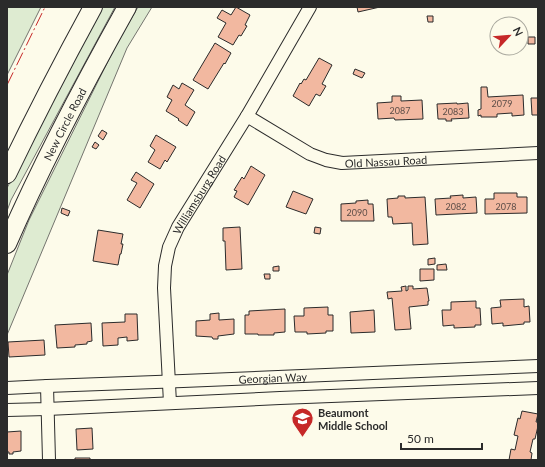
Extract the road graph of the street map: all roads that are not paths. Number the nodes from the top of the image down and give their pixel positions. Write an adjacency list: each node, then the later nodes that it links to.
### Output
1 (94, 7): 6 (highway)
2 (127, 7): 7 (highway, New Circle Road)
3 (310, 7): 4 (street, Williamsburg Road)
4 (247, 116): 5 (street, Old Nassau Road); 10 (street, Williamsburg Road)
5 (538, 153)
6 (7, 174)
7 (7, 244)
8 (538, 366): 9 (street, Georgian Way)
9 (434, 371): 10 (street, Georgian Way); 14 (street)
10 (169, 381): 11 (street, Georgian Way); 15 (street, Williamsburg Road)
11 (46, 386): 12 (street, Georgian Way); 16 (street)
12 (7, 388)
13 (538, 388): 14 (street, Georgian Way)
14 (435, 392): 15 (street, Georgian Way)
15 (170, 403): 16 (street, Georgian Way)
16 (47, 409): 17 (street, Georgian Way); 18 (street)
17 (7, 410)
18 (49, 460)

